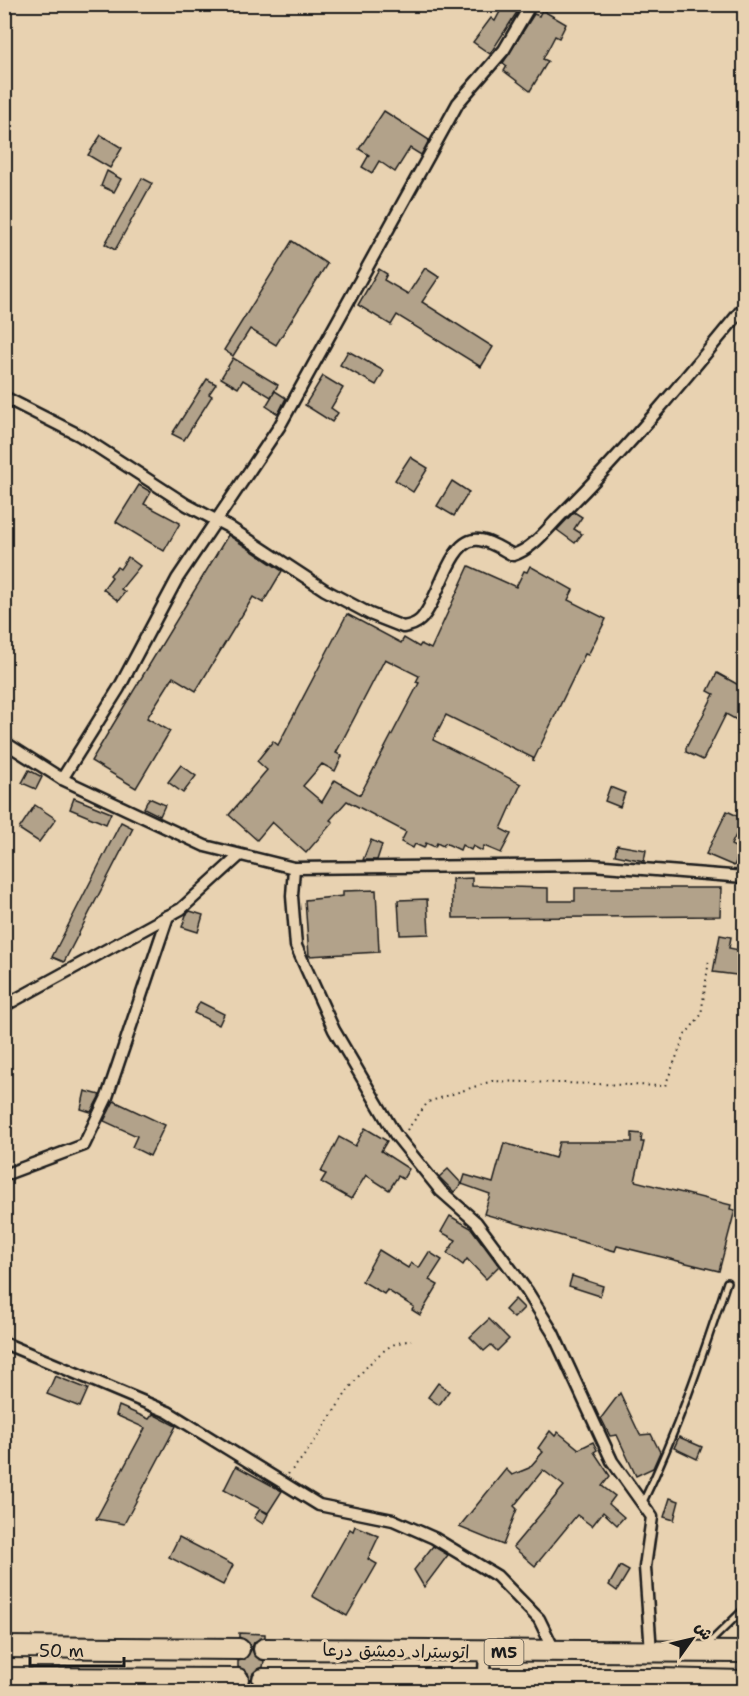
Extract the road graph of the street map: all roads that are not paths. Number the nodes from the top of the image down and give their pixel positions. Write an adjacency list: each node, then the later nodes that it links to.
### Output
1 (6, 4): 3 (street)
2 (531, 4): 6 (street)
3 (4, 9)
4 (744, 307): 6 (street)
5 (4, 398): 6 (street)
6 (214, 521): 8 (street)
7 (4, 742): 8 (street)
8 (62, 779): 9 (street)
9 (239, 856): 10 (street); 12 (street)
10 (294, 868): 11 (street); 17 (street)
11 (744, 877)
12 (168, 916): 13 (street); 14 (street)
13 (4, 1006)
14 (4, 1175)
15 (727, 1282): 17 (lane)
16 (4, 1343): 23 (street)
17 (642, 1504): 24 (street)
18 (744, 1609): 25 (lane)
19 (4, 1647): 20 (highway)
20 (239, 1649)
21 (264, 1649): 22 (highway, اتوستراد دمشق درعا / M5)
22 (485, 1652): 23 (highway, اتوستراد دمشق درعا / M5); 31 (street)
23 (555, 1652): 24 (highway, اتوستراد دمشق درعا / M5)
24 (651, 1652): 25 (highway, اتوستراد دمشق درعا / M5)
25 (702, 1652): 26 (highway, اتوستراد دمشق درعا / M5)
26 (744, 1652)
27 (4, 1678): 28 (highway)
28 (238, 1679)
29 (263, 1679): 31 (highway, اتوستراد دمشق درعا / M5)
30 (744, 1681): 31 (highway, اتوستراد دمشق درعا / M5)
31 (483, 1686)

